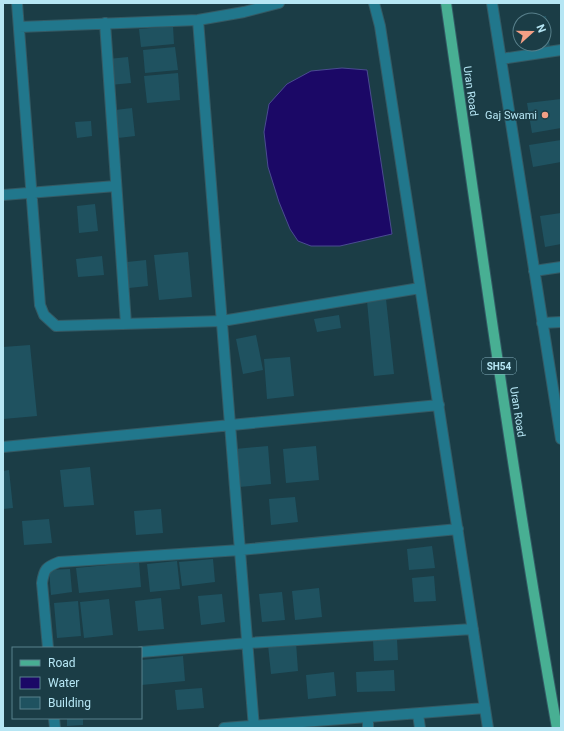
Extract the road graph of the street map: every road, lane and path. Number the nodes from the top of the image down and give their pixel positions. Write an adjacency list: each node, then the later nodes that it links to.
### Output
1 (17, 3): 9 (street)
2 (279, 3): 6 (street)
3 (374, 3): 17 (street)
4 (446, 3): 42 (main road, Uran Road / SH54)
5 (492, 3): 11 (street)
6 (259, 5): 7 (street)
7 (198, 20): 8 (street); 18 (street)
8 (105, 24): 9 (street); 12 (street)
9 (19, 27): 13 (street)
10 (561, 50): 11 (street)
11 (501, 59): 16 (street)
12 (116, 186): 13 (street); 21 (street)
13 (32, 193): 14 (street); 21 (street)
14 (3, 195)
15 (561, 267): 16 (street)
16 (534, 271): 20 (street)
17 (420, 288): 18 (street); 23 (street)
18 (222, 321): 21 (street); 24 (street)
19 (561, 322): 20 (street)
20 (542, 323): 22 (street)
21 (126, 324)
22 (558, 400): 25 (street)
23 (439, 405): 24 (street); 27 (street)
24 (230, 425): 26 (street); 28 (street)
25 (561, 439)
26 (3, 447)
27 (458, 529): 28 (street); 29 (street)
28 (240, 550): 30 (street); 31 (street)
29 (473, 630): 30 (street); 33 (street)
30 (248, 643): 32 (street); 37 (street)
31 (48, 647)
32 (142, 652)
33 (485, 708): 34 (street); 41 (street)
34 (418, 714): 35 (street); 40 (street)
35 (368, 717): 36 (street); 39 (street)
36 (317, 725): 37 (street)
37 (254, 727): 38 (street)
38 (224, 728)
39 (368, 728)
40 (420, 728)
41 (488, 728)
42 (557, 728)

